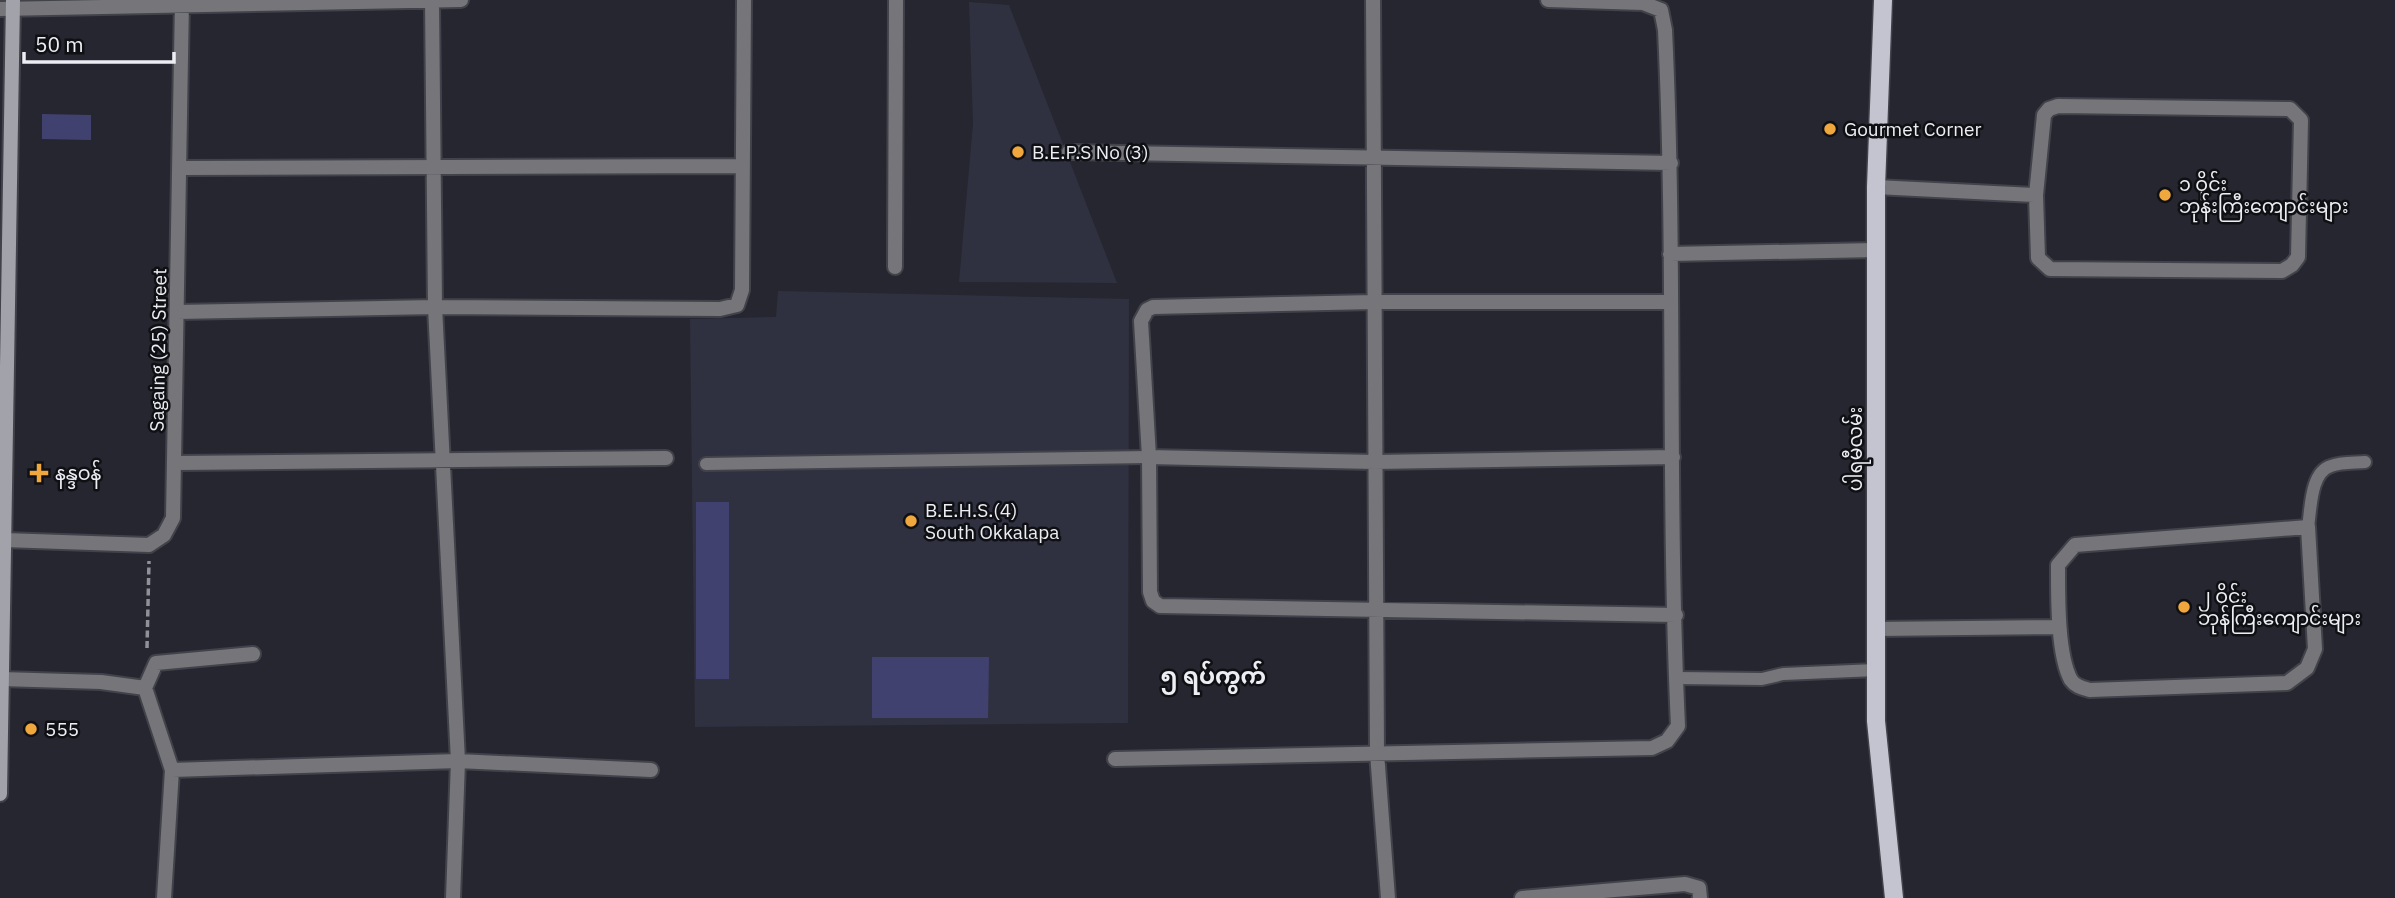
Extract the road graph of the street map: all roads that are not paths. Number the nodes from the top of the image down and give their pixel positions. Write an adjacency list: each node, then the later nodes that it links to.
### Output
1 (432, 0): 2 (street); 8 (street); 14 (street)
2 (461, 0)
3 (744, 0): 15 (street)
4 (896, 0): 21 (street)
5 (1373, 0): 12 (street)
6 (1548, 0): 13 (street)
7 (1883, 0): 17 (main road, ပါရမီလမ်း)
8 (334, 2): 9 (street)
9 (182, 4): 10 (street); 16 (street, Sagaing (25) Street)
10 (9, 6): 26 (street)
11 (1069, 152): 12 (street)
12 (1372, 156): 13 (street); 22 (street)
13 (1671, 163): 20 (street)
14 (434, 166): 15 (street); 16 (street); 24 (street)
15 (743, 166): 24 (street)
16 (180, 168): 25 (street, Sagaing (25) Street)
17 (1876, 187): 18 (street); 19 (main road, ပါရမီလမ်း)
18 (2035, 195): 18 (street)
19 (1876, 250): 20 (street); 40 (main road, ပါရမီလမ်း)
20 (1670, 254): 23 (street)
21 (895, 267)
22 (1374, 302): 23 (street); 27 (street); 31 (street)
23 (1670, 302): 28 (street)
24 (435, 307): 25 (street); 30 (street)
25 (177, 312): 33 (street, Sagaing (25) Street)
26 (3, 405): 36 (street)
27 (1149, 457): 31 (street); 34 (lane); 37 (street)
28 (1673, 457): 31 (street); 38 (street)
29 (666, 458): 30 (street)
30 (445, 461): 33 (street); 48 (street)
31 (1375, 462): 37 (street)
32 (2365, 462): 35 (lane)
33 (176, 463): 36 (street, Sagaing (25) Street)
34 (706, 464)
35 (2308, 527): 39 (street); 39 (street)
36 (4, 540): 44 (street)
37 (1376, 612): 38 (street); 46 (street)
38 (1676, 615): 43 (street)
39 (2059, 627): 40 (street)
40 (1876, 628): 42 (main road, ပါရမီလမ်း)
41 (253, 654): 45 (street)
42 (1876, 670): 43 (lane); 58 (main road, ပါရမီလမ်း)
43 (1676, 678): 46 (street)
44 (1, 679): 45 (street); 51 (street)
45 (145, 688): 49 (street)
46 (1377, 753): 47 (street); 55 (street)
47 (1115, 759)
48 (458, 761): 49 (street); 50 (street); 54 (street)
49 (172, 770): 53 (street)
50 (651, 770)
51 (0, 794)
52 (1549, 897): 56 (street); 57 (street)
53 (164, 898)
54 (453, 898)
55 (1388, 898)
56 (1522, 898)
57 (1700, 898)
58 (1894, 898)

